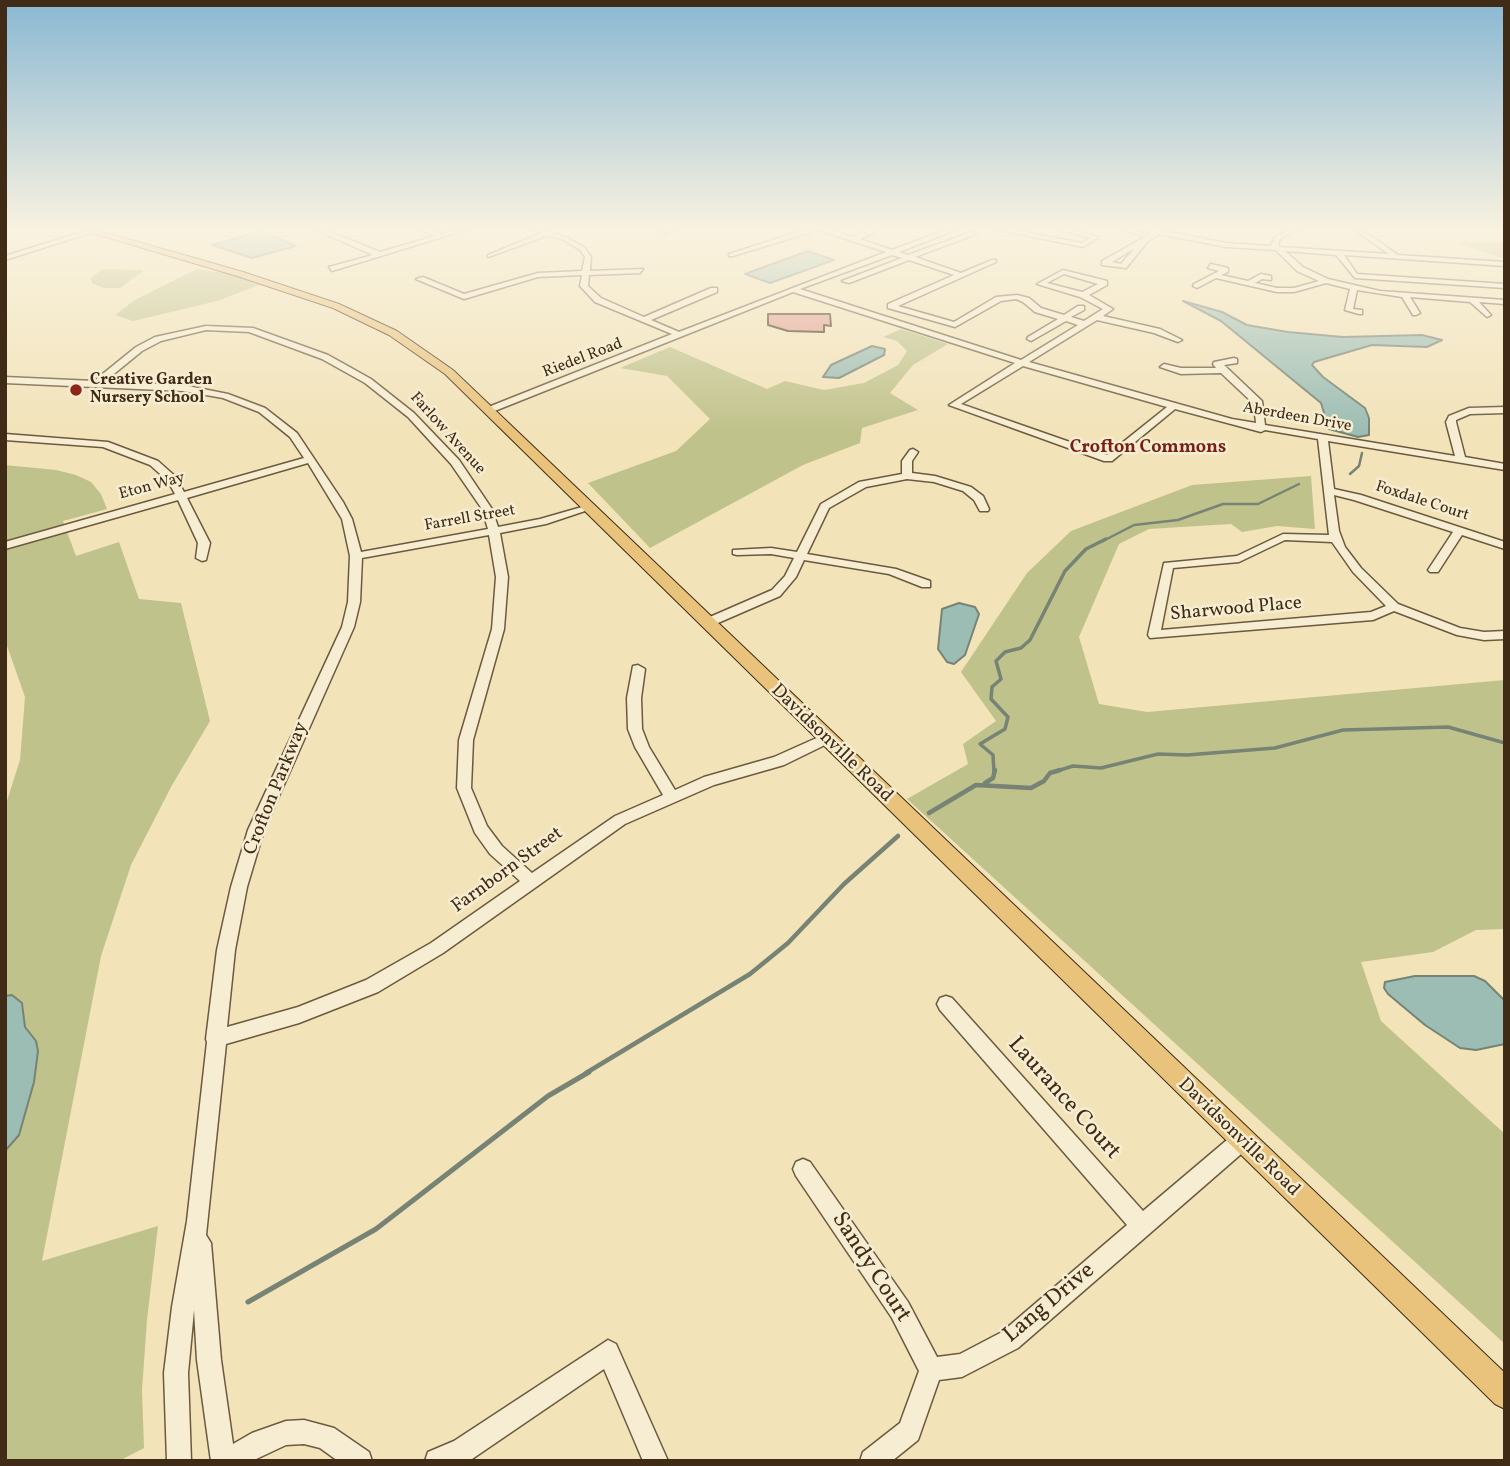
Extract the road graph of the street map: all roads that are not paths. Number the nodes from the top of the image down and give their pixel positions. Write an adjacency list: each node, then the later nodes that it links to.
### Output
1 (304, 295): 34 (main road, Davidsonville Road)
2 (592, 295): 20 (street)
3 (701, 295): 20 (street)
4 (777, 295): 23 (street, Riedel Road)
5 (814, 295): 21 (street, Aberdeen Drive)
6 (915, 295): 16 (street)
7 (1083, 295): 18 (street)
8 (1352, 295): 14 (street)
9 (1404, 295): 15 (street)
10 (1411, 295): 11 (street)
11 (1472, 299): 12 (street); 17 (street)
12 (1505, 302)
13 (1081, 308): 19 (street)
14 (1359, 312)
15 (1416, 313)
16 (918, 314): 19 (street); 21 (street)
17 (1487, 316)
18 (1096, 317): 22 (street); 25 (street)
19 (1064, 318): 22 (street); 24 (street)
20 (643, 320): 23 (street)
21 (903, 323): 26 (street, Aberdeen Drive)
22 (1085, 324): 26 (street)
23 (680, 335): 34 (street, Riedel Road)
24 (1031, 339)
25 (1178, 340)
26 (1026, 361): 33 (street, Aberdeen Drive); 33 (street)
27 (1234, 361): 29 (street)
28 (1164, 367): 29 (street)
29 (1224, 370): 36 (street)
30 (5, 380): 31 (street, Crofton Parkway)
31 (94, 386): 32 (street, Crofton Parkway); 40 (street, Crofton Parkway); 48 (street, Farlow Avenue)
32 (5, 387)
33 (1173, 406): 36 (street, Aberdeen Drive)
34 (489, 410): 46 (main road, Davidsonville Road)
35 (1505, 410): 41 (street)
36 (1261, 429): 38 (street, Aberdeen Drive)
37 (5, 437): 45 (street)
38 (1322, 439): 41 (street, Aberdeen Drive); 44 (street)
39 (913, 452): 43 (street)
40 (308, 460): 45 (street, Eton Way); 55 (street, Crofton Parkway)
41 (1461, 460): 42 (street, Aberdeen Drive)
42 (1505, 467)
43 (907, 476): 47 (street); 54 (street)
44 (1328, 491): 49 (street, Foxdale Court); 50 (street)
45 (181, 496): 52 (street, Eton Way); 56 (street)
46 (589, 508): 48 (street, Farrell Street); 60 (main road, Davidsonville Road)
47 (984, 509)
48 (495, 530): 55 (street, Farrell Street); 65 (street, Farlow Avenue)
49 (1459, 531): 51 (street, Foxdale Court); 57 (street)
50 (1335, 539): 59 (street); 59 (street, Sharwood Place)
51 (1505, 545)
52 (5, 546)
53 (737, 552): 54 (street)
54 (799, 555): 58 (street); 60 (street)
55 (356, 556): 67 (street, Crofton Parkway)
56 (202, 558)
57 (1434, 570)
58 (926, 584)
59 (1394, 607): 61 (street)
60 (707, 623): 63 (main road, Davidsonville Road)
61 (1505, 635)
62 (638, 668): 64 (street)
63 (826, 739): 64 (street, Farnborn Street); 68 (main road, Davidsonville Road)
64 (671, 796): 65 (street, Farnborn Street)
65 (531, 882): 67 (street, Farnborn Street)
66 (946, 1004): 71 (street, Laurance Court)
67 (215, 1039): 70 (street, Crofton Parkway)
68 (1241, 1141): 71 (street, Lang Drive); 73 (main road, Davidsonville Road)
69 (803, 1169): 72 (street, Sandy Court)
70 (198, 1221): 74 (street, Crofton Parkway); 75 (street, Crofton Parkway)
71 (1143, 1227): 72 (street, Lang Drive)
72 (931, 1370): 80 (street)
73 (1505, 1394)
74 (180, 1461)
75 (223, 1461)
76 (228, 1461): 77 (street)
77 (360, 1461)
78 (437, 1461): 79 (street)
79 (656, 1461)
80 (872, 1461)

